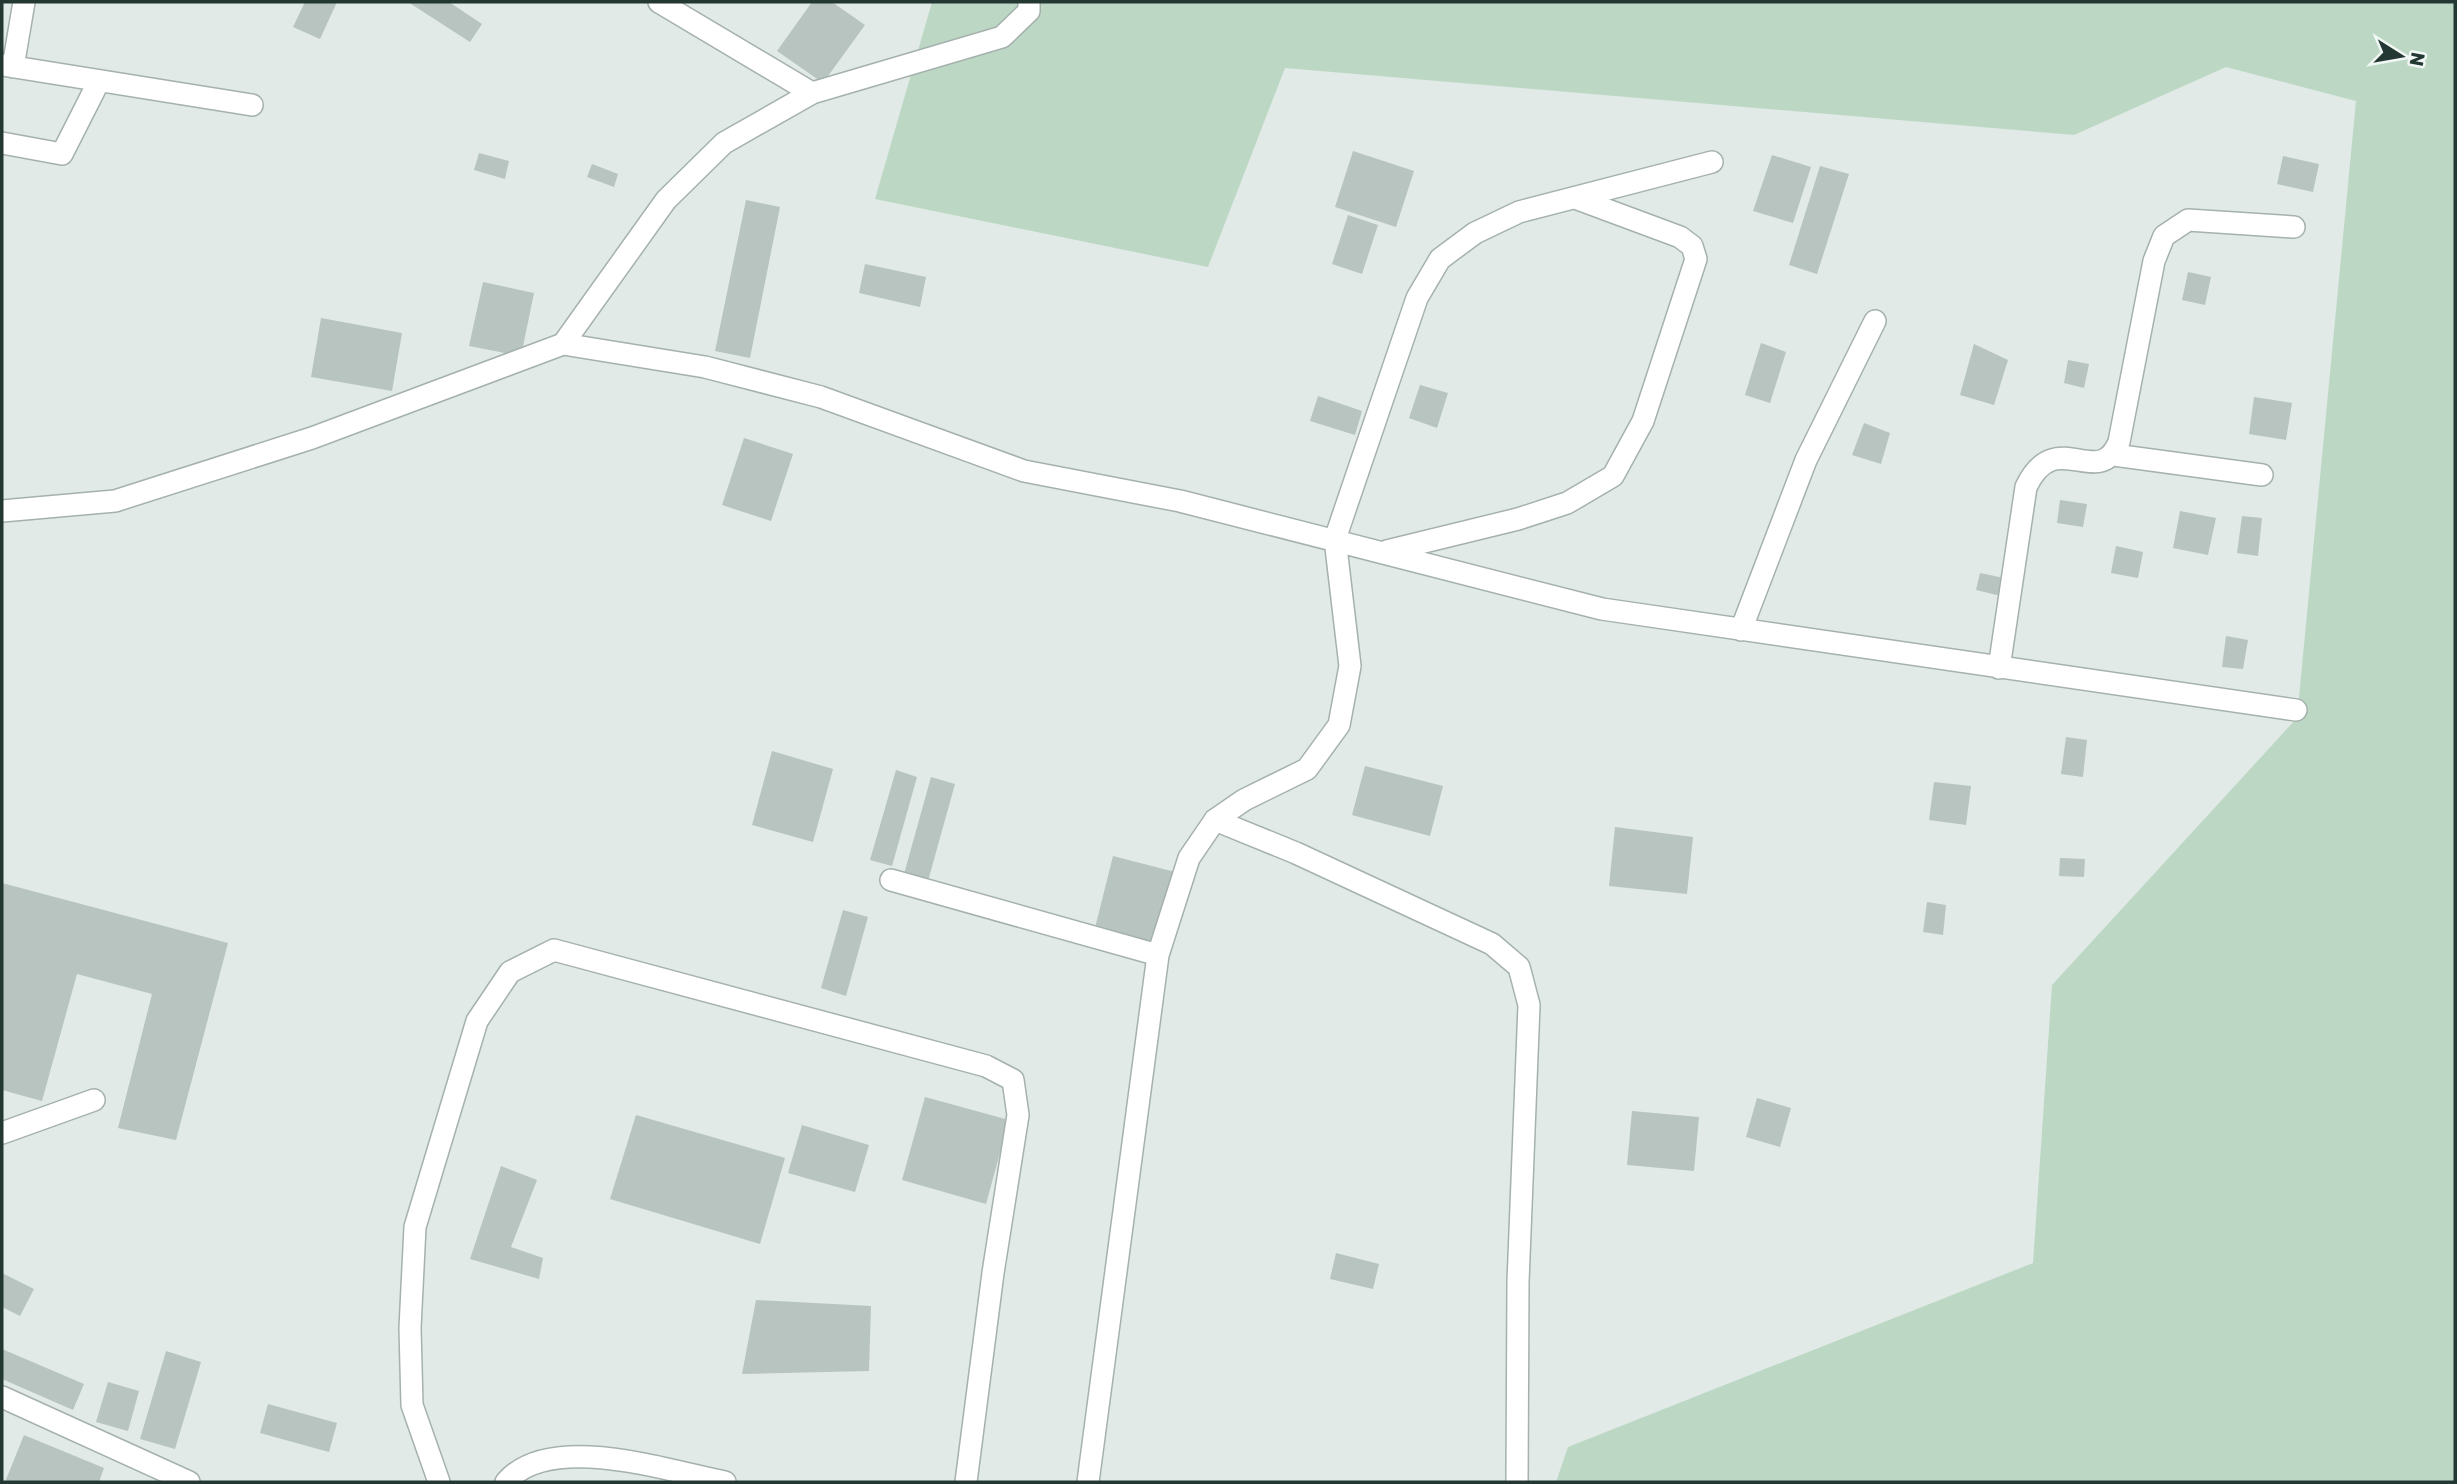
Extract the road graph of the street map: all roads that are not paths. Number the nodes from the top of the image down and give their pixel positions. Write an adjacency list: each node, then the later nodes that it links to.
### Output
1 (24, 2): 4 (street)
2 (659, 2): 6 (street)
3 (1029, 2): 6 (street)
4 (8, 66): 5 (street)
5 (99, 81): 7 (street); 8 (street)
6 (812, 93): 13 (street)
7 (252, 105)
8 (2, 143)
9 (1712, 162): 10 (street)
10 (1575, 198): 17 (street); 18 (street)
11 (2294, 227): 14 (street)
12 (1875, 321): 19 (street)
13 (563, 344): 16 (street); 17 (street)
14 (2114, 455): 15 (street); 20 (street)
15 (2263, 475)
16 (2, 511)
17 (1335, 539): 18 (street); 22 (street)
18 (1384, 552): 19 (street)
19 (1741, 630): 20 (street)
20 (1999, 668): 21 (street)
21 (2296, 710)
22 (1215, 820): 24 (street); 34 (street)
23 (891, 880): 24 (street)
24 (1158, 955): 33 (street)
25 (94, 1100): 26 (street)
26 (2, 1133)
27 (2, 1397): 28 (street)
28 (189, 1482)
29 (439, 1482): 32 (street)
30 (506, 1482): 31 (street)
31 (725, 1482)
32 (966, 1482)
33 (1088, 1482)
34 (1517, 1482)

